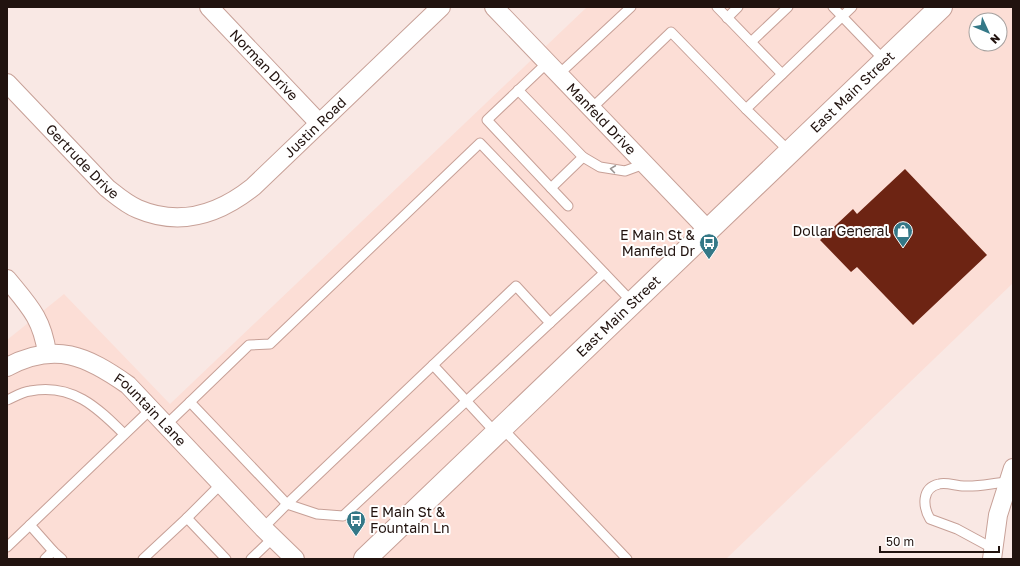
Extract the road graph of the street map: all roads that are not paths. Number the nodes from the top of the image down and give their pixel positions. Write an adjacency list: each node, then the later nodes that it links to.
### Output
1 (209, 7): 21 (street, Norman Drive)
2 (441, 7): 21 (street, Justin Road)
3 (494, 7): 15 (street, Manfeld Drive)
4 (632, 7): 15 (lane)
5 (717, 7): 12 (lane)
6 (738, 7): 12 (lane)
7 (788, 7): 13 (lane)
8 (833, 7): 11 (lane)
9 (852, 7): 11 (lane)
10 (941, 7): 14 (main road, East Main Street)
11 (843, 16): 14 (lane); 16 (lane)
12 (727, 18): 13 (lane)
13 (751, 42): 16 (lane)
14 (885, 61): 22 (main road, East Main Street)
15 (553, 69): 18 (lane); 19 (street, Manfeld Drive)
16 (782, 74): 20 (lane)
17 (7, 83): 27 (street, Gertrude Drive)
18 (518, 90): 23 (lane); 25 (lane)
19 (592, 108): 20 (lane); 24 (street, Manfeld Drive)
20 (746, 108): 22 (lane)
21 (319, 123): 27 (street, Justin Road)
22 (790, 152): 28 (main road, East Main Street)
23 (583, 157): 24 (lane, one-way to 23); 25 (lane)
24 (644, 164): 28 (street, Manfeld Drive)
25 (551, 188): 26 (lane)
26 (568, 206)
27 (172, 217)
28 (708, 230): 31 (main road, East Main Street)
29 (604, 273): 31 (lane); 32 (lane); 38 (lane)
30 (7, 280): 33 (street)
31 (633, 303): 41 (main road, East Main Street)
32 (550, 323): 34 (lane); 37 (lane)
33 (47, 353): 35 (street); 39 (street, Fountain Lane)
34 (433, 365): 37 (lane); 45 (lane)
35 (7, 367)
36 (7, 400): 42 (lane)
37 (466, 400): 41 (lane); 45 (lane)
38 (190, 402): 40 (lane); 45 (lane)
39 (151, 409): 40 (street, Fountain Lane); 42 (lane)
40 (166, 426): 44 (street, Fountain Lane)
41 (499, 430): 58 (main road, East Main Street); 59 (lane)
42 (124, 434): 47 (lane)
43 (1010, 475): 51 (street); 51 (lane)
44 (221, 484): 46 (lane); 48 (street, Fountain Lane)
45 (287, 504): 48 (lane)
46 (187, 518): 54 (lane); 55 (lane)
47 (30, 525): 49 (lane); 50 (lane)
48 (268, 533): 56 (lane); 57 (street, Fountain Lane)
49 (7, 547)
50 (53, 551): 52 (lane); 53 (lane)
51 (993, 554)
52 (45, 559)
53 (62, 559)
54 (143, 559)
55 (226, 559)
56 (251, 559)
57 (295, 559)
58 (365, 559)
59 (627, 559)

